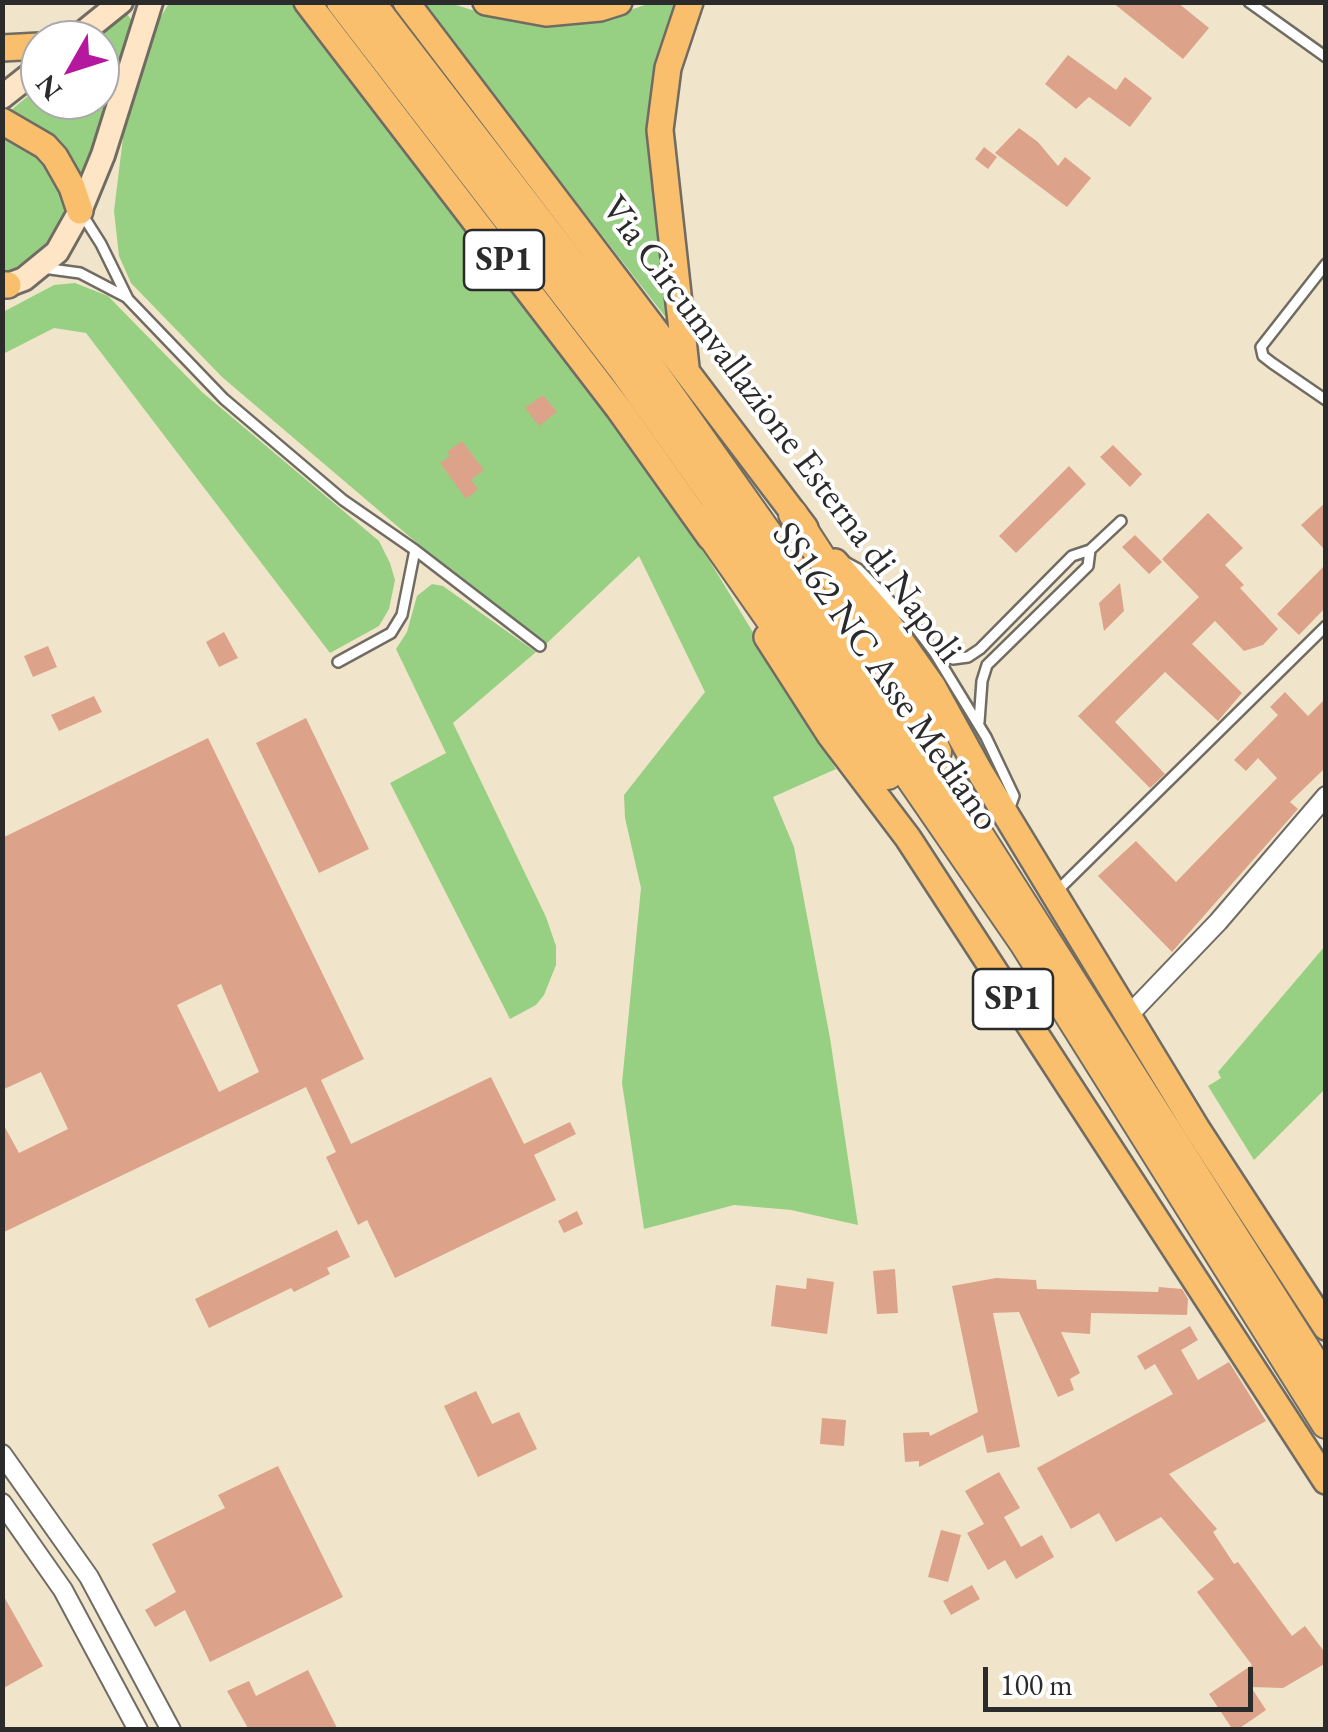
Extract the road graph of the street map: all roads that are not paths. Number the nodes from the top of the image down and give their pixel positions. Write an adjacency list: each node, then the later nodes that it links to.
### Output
1 (121, 2): 11 (main road)
2 (151, 2): 14 (main road)
3 (307, 2): 22 (main road, SP1)
4 (341, 2): 36 (highway, SS162 NC Asse Mediano)
5 (370, 2): 33 (highway, SS162 NC Asse Mediano)
6 (406, 2): 19 (main road, Via Circumvallazione Esterna di Napoli / SP1)
7 (486, 2): 8 (main road)
8 (619, 2)
9 (690, 2): 19 (main road)
10 (1248, 2): 12 (lane)
11 (98, 20)
12 (1326, 57)
13 (2, 121): 14 (main road)
14 (80, 210): 16 (main road); 18 (lane)
15 (1326, 264): 20 (lane)
16 (40, 268): 17 (main road); 18 (lane)
17 (4, 286)
18 (128, 299): 24 (lane)
19 (686, 372): 21 (main road, Via Circumvallazione Esterna di Napoli / SP1)
20 (1326, 400)
21 (793, 514): 25 (main road, Via Circumvallazione Esterna di Napoli / SP1); 33 (highway)
22 (700, 518): 36 (highway); 42 (main road, SP1)
23 (1120, 521): 26 (lane)
24 (414, 550): 28 (lane); 30 (lane)
25 (824, 550): 29 (lane); 34 (main road, Via Circumvallazione Esterna di Napoli / SP1)
26 (1090, 550): 29 (lane); 31 (lane)
27 (1326, 626): 35 (lane)
28 (540, 646)
29 (934, 652): 31 (lane)
30 (338, 662)
31 (978, 724): 34 (lane)
32 (1326, 796): 37 (street)
33 (962, 808): 39 (highway, SS162 NC Asse Mediano)
34 (1007, 817): 35 (main road, Via Circumvallazione Esterna di Napoli / SP1)
35 (1054, 894): 37 (main road, Via Circumvallazione Esterna di Napoli / SP1)
36 (1024, 944): 40 (highway, SS162 NC Asse Mediano)
37 (1128, 1016): 38 (main road, Via Circumvallazione Esterna di Napoli / SP1)
38 (1326, 1327)
39 (1326, 1381)
40 (1326, 1424)
41 (2, 1454): 45 (street)
42 (1326, 1481)
43 (2, 1503): 44 (street)
44 (138, 1730)
45 (171, 1730)

